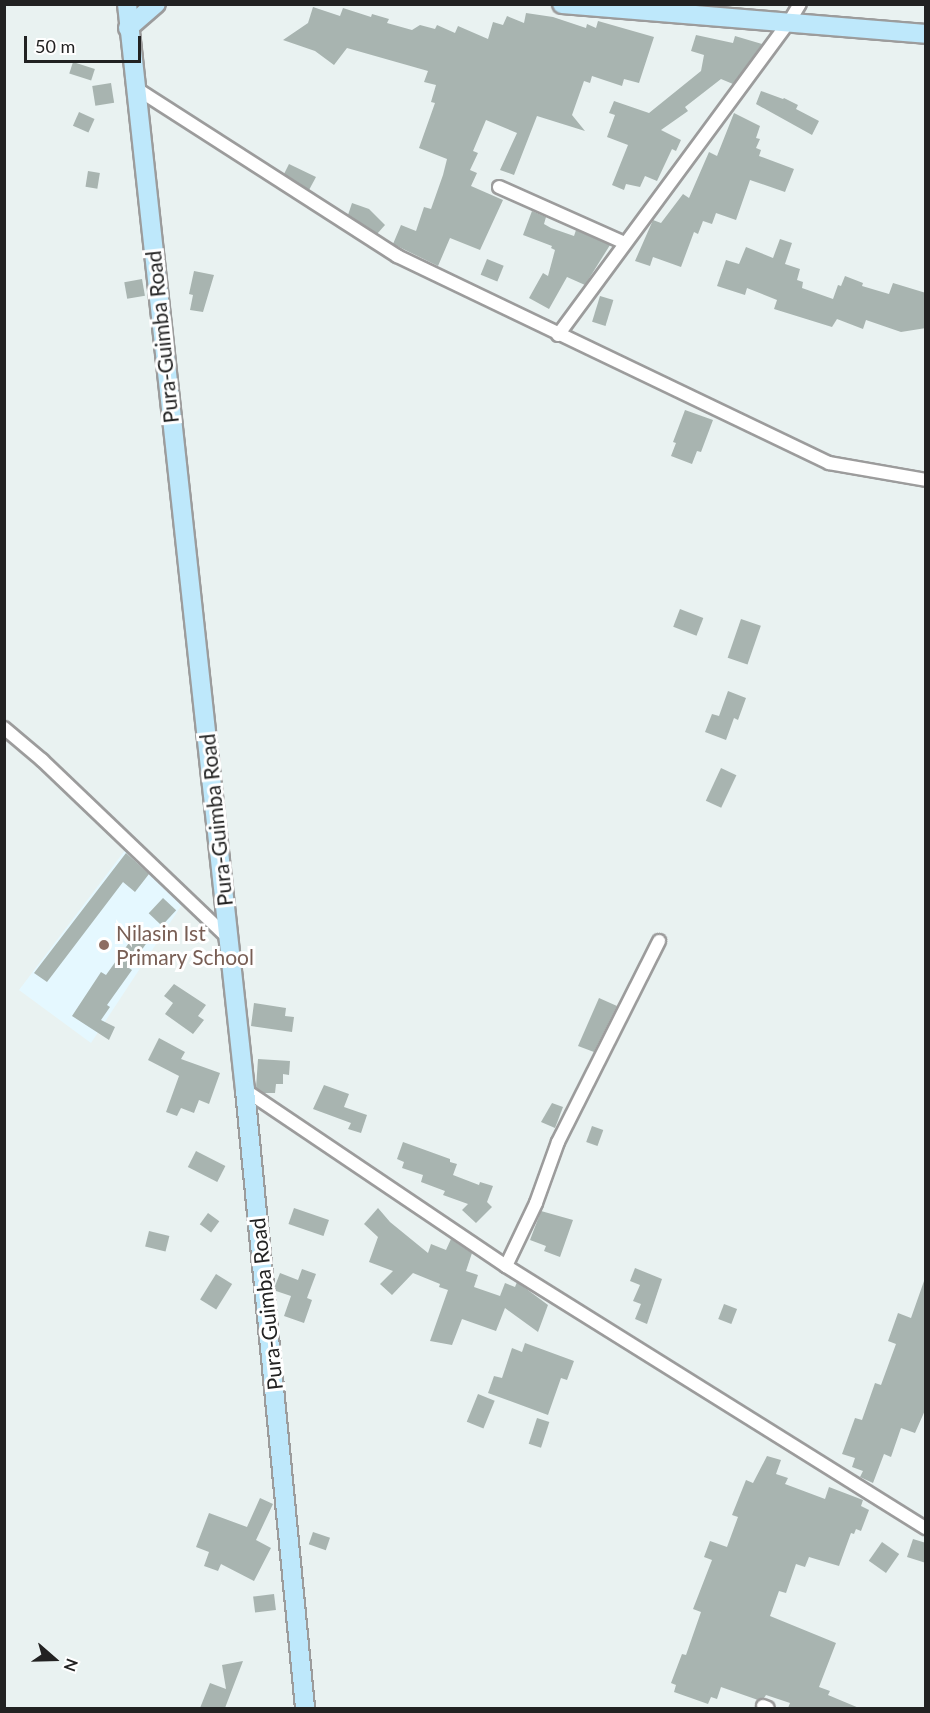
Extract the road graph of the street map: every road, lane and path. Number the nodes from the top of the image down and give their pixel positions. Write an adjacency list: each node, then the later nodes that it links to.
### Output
1 (119, 4): 7 (main road)
2 (127, 4): 7 (main road, Pura-Guimba Road)
3 (156, 4): 7 (main road)
4 (562, 4): 6 (main road)
5 (800, 4): 6 (street)
6 (789, 22): 8 (main road); 11 (street)
7 (128, 28): 9 (main road, Pura-Guimba Road)
8 (926, 34)
9 (134, 87): 12 (street); 15 (main road, Pura-Guimba Road)
10 (499, 187): 11 (street)
11 (625, 243): 12 (street)
12 (558, 335): 13 (street)
13 (926, 480)
14 (4, 728): 15 (street)
15 (229, 939): 17 (main road, Pura-Guimba Road)
16 (659, 941): 18 (street)
17 (245, 1090): 18 (street); 20 (main road, Pura-Guimba Road)
18 (506, 1266): 19 (street)
19 (926, 1528)
20 (305, 1708)

